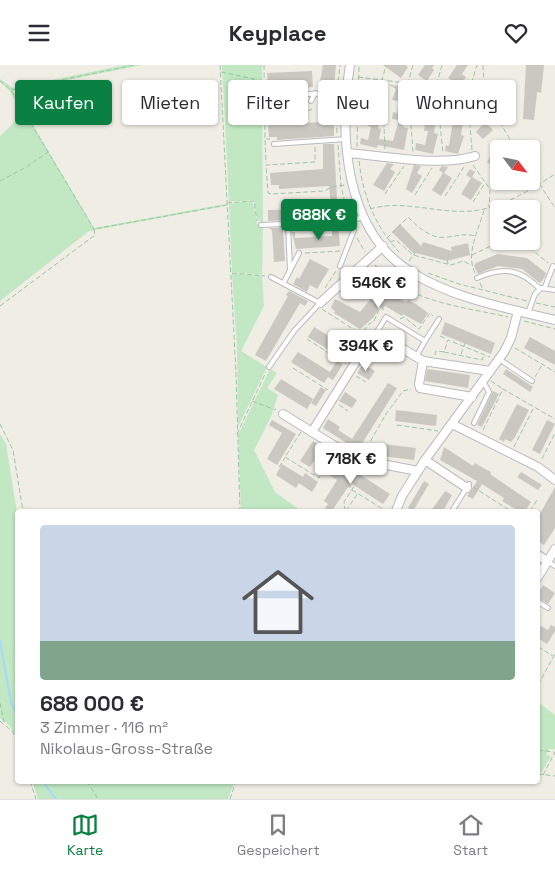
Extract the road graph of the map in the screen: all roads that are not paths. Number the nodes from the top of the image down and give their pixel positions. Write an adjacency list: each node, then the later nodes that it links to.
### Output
1 (350, 65): 2 (street)
2 (348, 80)
3 (308, 93): 4 (lane)
4 (317, 93): 5 (lane)
5 (311, 101)
6 (347, 125): 7 (street)
7 (347, 139): 8 (lane); 9 (street)
8 (274, 144)
9 (348, 153): 10 (street); 11 (street)
10 (475, 156)
11 (364, 217): 12 (lane); 15 (street)
12 (288, 224): 13 (lane); 19 (lane)
13 (261, 225)
14 (354, 230): 17 (lane)
15 (387, 244): 26 (street); 28 (street)
16 (299, 253): 19 (lane)
17 (340, 266)
18 (554, 266): 23 (lane)
19 (290, 270): 22 (lane)
20 (271, 277): 22 (lane)
21 (477, 278): 24 (lane)
22 (284, 282): 26 (lane)
23 (546, 287): 24 (lane); 25 (lane)
24 (540, 289): 27 (lane)
25 (555, 290)
26 (318, 305): 35 (lane)
27 (528, 313): 28 (street); 30 (street)
28 (517, 315): 34 (street)
29 (439, 319): 32 (lane)
30 (555, 320)
31 (375, 335): 32 (lane)
32 (425, 341): 33 (lane)
33 (419, 359): 36 (street); 38 (street); 42 (street)
34 (498, 360): 36 (street); 37 (lane)
35 (269, 367)
36 (487, 377): 38 (street); 40 (lane)
37 (532, 381)
38 (472, 397): 41 (street)
39 (283, 414): 42 (street)
40 (474, 423)
41 (452, 424): 44 (street); 47 (street)
42 (312, 432): 43 (street)
43 (338, 449): 45 (lane); 46 (street)
44 (425, 460): 46 (street); 48 (street)
45 (323, 471)
46 (418, 471): 49 (street)
47 (555, 480)
48 (468, 486): 50 (lane)
49 (397, 509)
50 (453, 509)
51 (555, 549): 53 (street)
52 (540, 556): 53 (street)
53 (547, 561): 54 (lane); 55 (street)
54 (555, 566)
55 (540, 573)
56 (540, 603): 57 (lane)
57 (548, 609)

